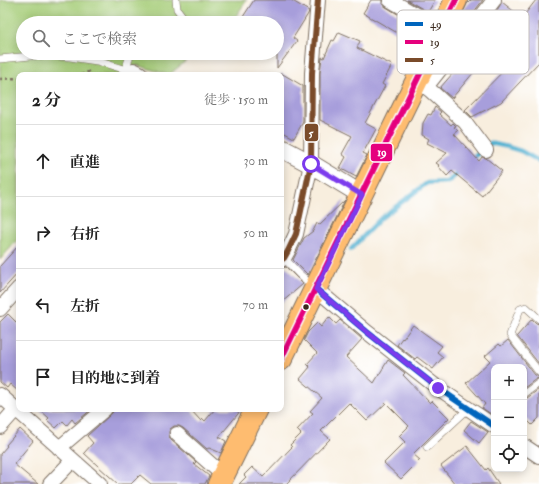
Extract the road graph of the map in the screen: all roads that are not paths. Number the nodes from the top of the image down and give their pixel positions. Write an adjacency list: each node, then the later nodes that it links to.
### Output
1 (176, 0): 9 (lane)
2 (318, 0): 20 (street)
3 (390, 0): 6 (street)
4 (456, 0): 7 (main road)
5 (494, 0): 8 (street)
6 (407, 10)
7 (451, 10)
8 (487, 10)
9 (182, 16)
10 (16, 57): 11 (lane)
11 (0, 59)
12 (90, 60): 14 (lane)
13 (131, 60): 14 (lane)
14 (132, 72)
15 (425, 74): 17 (main road)
16 (432, 74): 17 (street)
17 (421, 85): 19 (street); 21 (main road)
18 (284, 150): 20 (street)
19 (486, 150)
20 (311, 164): 21 (street); 22 (street)
21 (362, 195): 24 (main road)
22 (284, 255)
23 (284, 261): 24 (lane)
24 (316, 289): 28 (main road); 33 (street)
25 (16, 296): 26 (street)
26 (0, 308)
27 (539, 319): 29 (lane)
28 (284, 353)
29 (539, 372)
30 (539, 383): 31 (lane)
31 (527, 392)
32 (0, 395): 34 (street)
33 (468, 409): 38 (street); 41 (lane)
34 (16, 410): 39 (street)
35 (18, 412): 42 (street)
36 (101, 412): 42 (street)
37 (255, 412): 46 (main road)
38 (491, 423)
39 (0, 427)
40 (177, 434): 46 (street)
41 (427, 447)
42 (59, 448): 45 (street)
43 (527, 448): 44 (street)
44 (539, 456)
45 (73, 460): 47 (street); 48 (street)
46 (221, 480)
47 (50, 484)
48 (100, 484)

